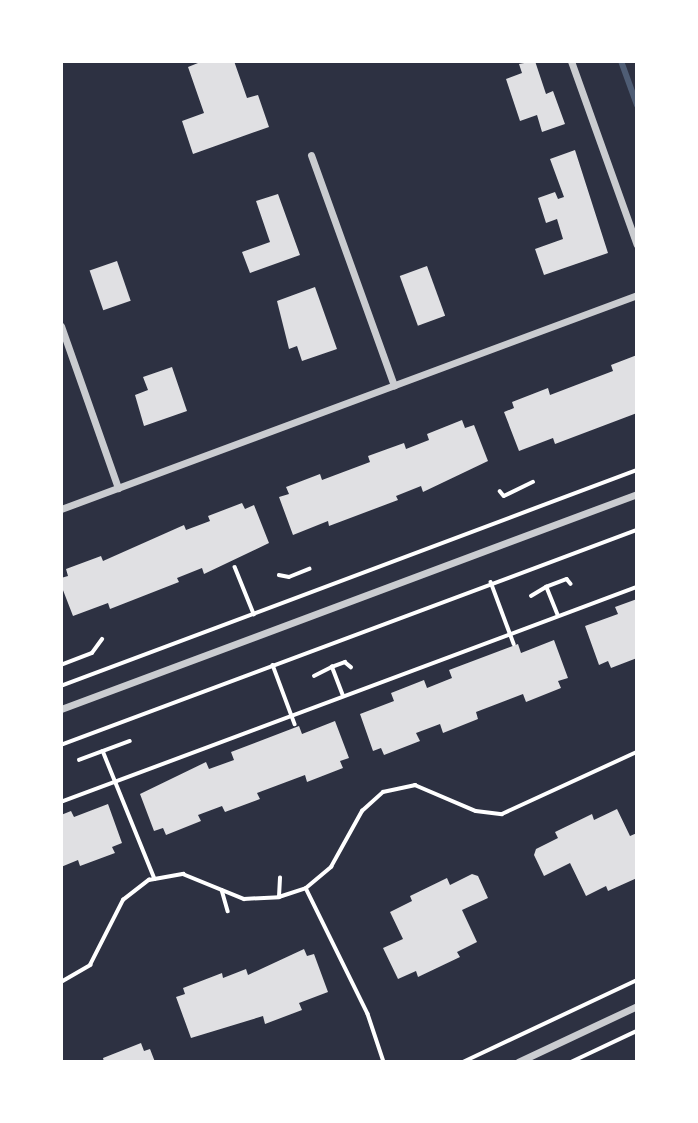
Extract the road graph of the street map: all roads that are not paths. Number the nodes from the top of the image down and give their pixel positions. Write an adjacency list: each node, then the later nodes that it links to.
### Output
1 (571, 61): 3 (street)
2 (311, 155): 6 (street)
3 (637, 245)
4 (637, 295): 6 (street)
5 (61, 326): 7 (street)
6 (394, 386): 7 (street)
7 (118, 488): 9 (street)
8 (637, 494): 10 (street)
9 (61, 509)
10 (61, 709)
11 (637, 1006): 12 (street)
12 (518, 1062)

